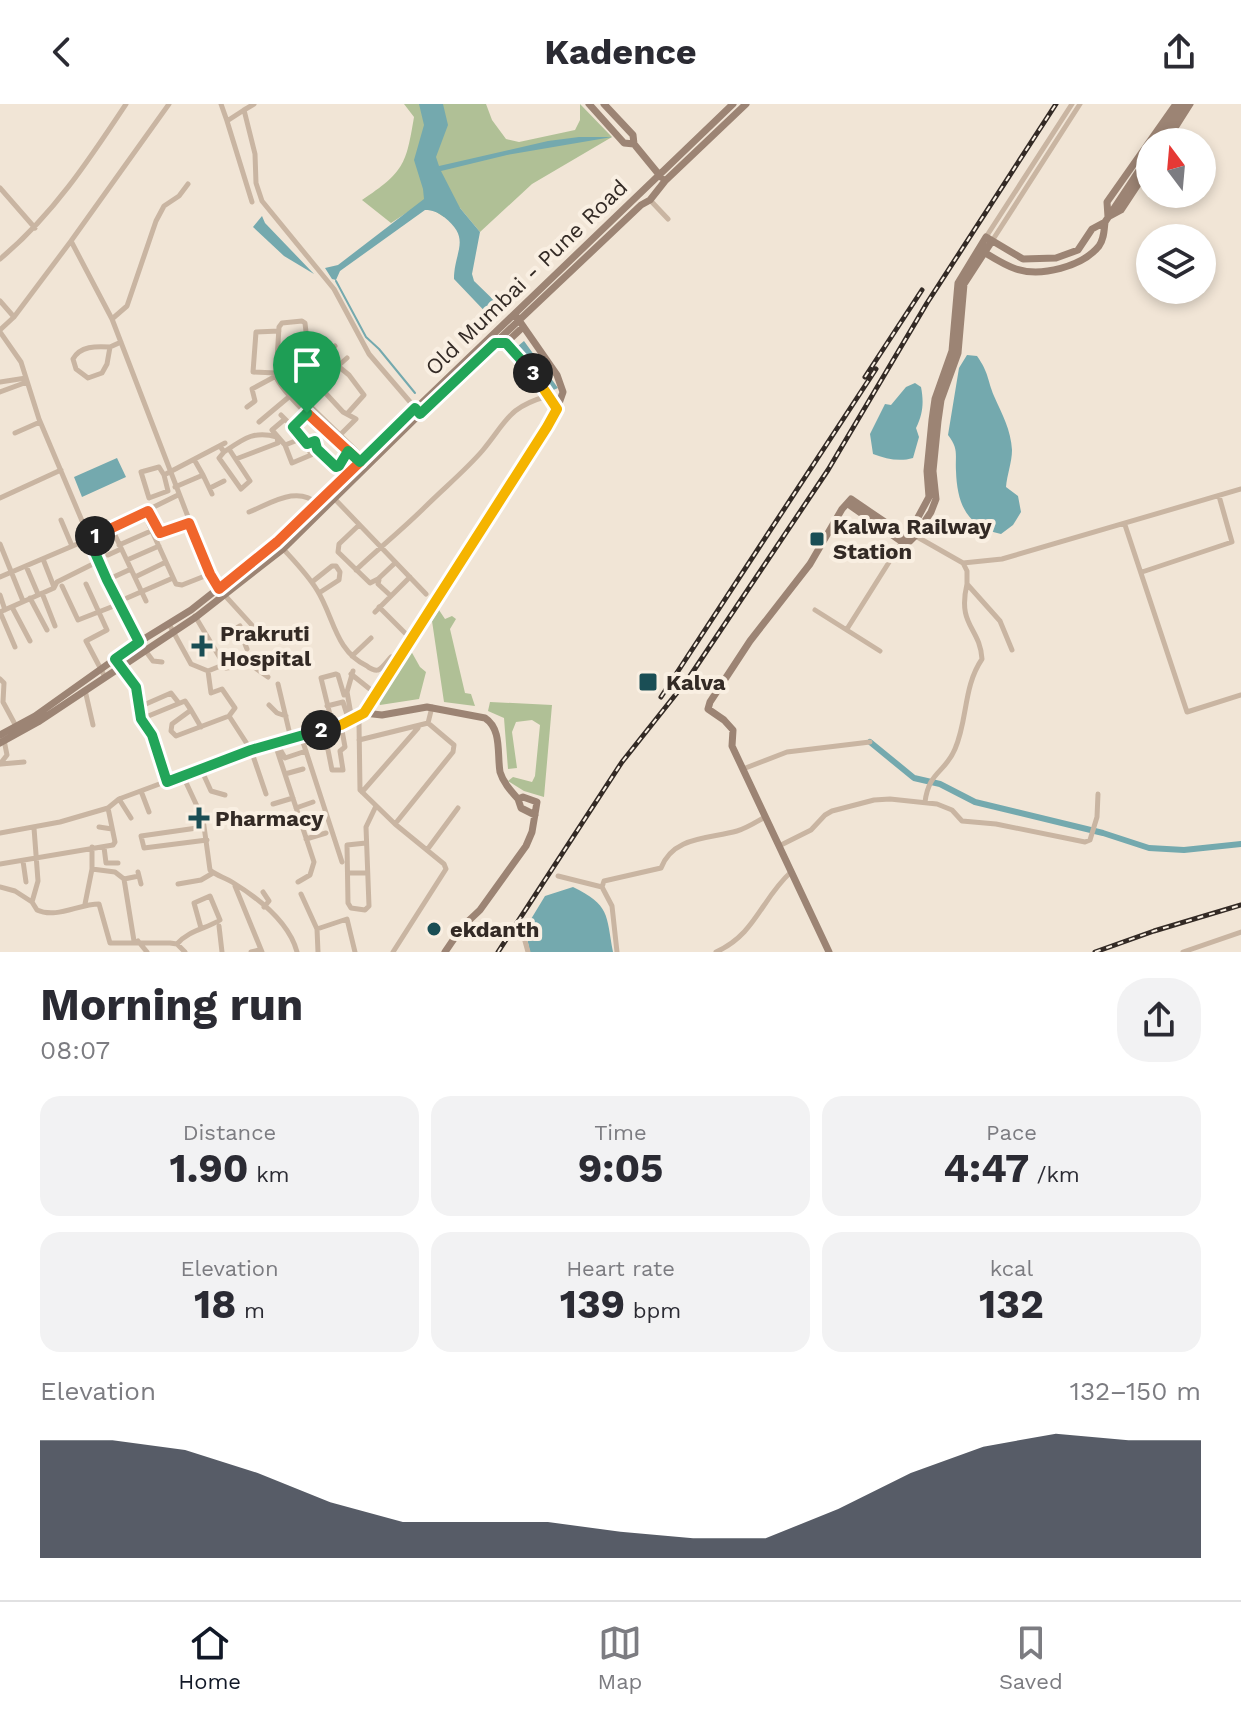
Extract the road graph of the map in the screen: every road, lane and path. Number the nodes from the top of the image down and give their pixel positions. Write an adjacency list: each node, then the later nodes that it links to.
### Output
1 (126, 104): 29 (street)
2 (169, 104): 31 (street)
3 (221, 104): 15 (street)
4 (254, 104): 14 (street)
5 (589, 104): 18 (street)
6 (604, 104): 18 (street)
7 (733, 104): 19 (street, Old Mumbai - Pune Road)
8 (746, 104): 21 (street, Old Mumbai - Pune Road)
9 (1072, 104): 30 (street)
10 (1080, 104): 30 (street)
11 (1176, 104): 28 (street)
12 (1183, 104): 16 (street)
13 (1190, 104): 17 (street)
14 (244, 110): 15 (street); 60 (street)
15 (227, 121): 26 (street)
16 (1168, 128)
17 (1175, 128)
18 (634, 144): 19 (street)
19 (659, 174): 21 (street); 37 (street, Old Mumbai - Pune Road)
20 (1136, 175): 28 (street)
21 (665, 181): 25 (street, Old Mumbai - Pune Road)
22 (188, 184): 36 (street)
23 (1136, 187): 28 (street)
24 (0, 188): 29 (street)
25 (650, 200): 27 (street); 37 (street, Old Mumbai - Pune Road)
26 (252, 202)
27 (668, 219)
28 (1106, 219): 30 (street); 32 (street)
29 (35, 228): 33 (street)
30 (989, 239): 32 (street)
31 (71, 241): 35 (street); 36 (street)
32 (981, 251): 100 (street)
33 (0, 259)
34 (0, 301): 35 (street)
35 (14, 317): 38 (street)
36 (112, 319): 40 (street)
37 (519, 320): 41 (street, Old Mumbai - Pune Road); 42 (street); 59 (street); 60 (street, Old Mumbai - Pune Road)
38 (0, 331): 52 (street)
39 (279, 331): 48 (street); 48 (street); 51 (street)
40 (121, 342): 45 (street); 81 (street)
41 (495, 343): 42 (street); 60 (street, Old Mumbai - Pune Road)
42 (506, 343): 56 (street)
43 (97, 346): 45 (street); 47 (street); 47 (street)
44 (335, 346): 50 (street)
45 (110, 347): 47 (street)
46 (347, 358): 49 (street)
47 (107, 364)
48 (277, 365): 51 (street)
49 (338, 366): 54 (street); 63 (street)
50 (306, 372): 54 (street); 70 (street)
51 (276, 375): 57 (street); 58 (street)
52 (26, 380): 53 (street); 55 (street); 64 (street)
53 (0, 382)
54 (317, 386): 63 (street)
55 (0, 392)
56 (549, 395): 59 (street); 107 (street)
57 (290, 396): 61 (street); 62 (street)
58 (247, 407)
59 (557, 409): 177 (street)
60 (417, 411): 79 (street, Old Mumbai - Pune Road)
61 (307, 413): 66 (street); 67 (street)
62 (280, 414): 65 (street); 66 (street); 73 (street)
63 (347, 414): 70 (street)
64 (40, 422): 68 (street); 80 (street)
65 (259, 422)
66 (293, 427): 71 (street)
67 (327, 431): 72 (street); 76 (street)
68 (15, 433)
69 (259, 434): 74 (street); 75 (street); 75 (street)
70 (341, 434): 79 (street)
71 (305, 441): 72 (street); 73 (street); 73 (street)
72 (315, 441): 76 (street)
73 (285, 445)
74 (225, 447): 77 (street); 77 (street); 78 (street)
75 (265, 447): 77 (street)
76 (348, 451): 79 (street)
77 (236, 459)
78 (195, 461): 81 (street); 82 (street)
79 (365, 463): 87 (street, Old Mumbai - Pune Road)
80 (61, 470): 89 (street); 101 (street)
81 (167, 474): 84 (street); 90 (street); 90 (street)
82 (203, 475): 83 (street); 84 (street)
83 (224, 481)
84 (175, 487): 86 (street)
85 (1241, 489): 88 (street)
86 (178, 495): 93 (street); 95 (street)
87 (331, 496): 91 (street, Old Mumbai - Pune Road); 96 (street)
88 (1219, 496): 97 (street); 119 (street)
89 (0, 498)
90 (149, 498): 93 (street)
91 (320, 506): 92 (street); 105 (street, Old Mumbai - Pune Road)
92 (249, 512)
93 (149, 513): 95 (street); 98 (street); 101 (street)
94 (61, 520): 103 (street)
95 (189, 523): 120 (street)
96 (359, 525): 107 (street); 117 (street)
97 (1125, 525): 114 (street); 119 (street)
98 (152, 530): 104 (street); 106 (street)
99 (114, 533): 106 (street)
100 (908, 536): 114 (street); 152 (street); 214 (street)
101 (89, 539): 103 (street); 111 (street)
102 (0, 544): 118 (street)
103 (72, 546): 109 (street)
104 (159, 546): 110 (street); 112 (street)
105 (280, 546): 127 (street); 132 (street, Old Mumbai - Pune Road)
106 (120, 547): 108 (street); 110 (street)
107 (380, 547): 113 (street); 117 (street)
108 (108, 555)
109 (43, 559): 115 (street); 130 (street)
110 (127, 560): 116 (street)
111 (99, 561): 126 (street); 130 (street)
112 (166, 562): 122 (street); 124 (street)
113 (395, 563): 123 (street); 125 (street)
114 (963, 563): 129 (street)
115 (26, 566): 118 (street); 134 (street)
116 (131, 569): 122 (street); 126 (street)
117 (356, 570): 125 (street)
118 (12, 572): 121 (street); 140 (street)
119 (1142, 572): 179 (street)
120 (210, 574): 124 (street); 132 (street)
121 (0, 577)
122 (135, 577): 131 (street)
123 (410, 577): 135 (street); 137 (street)
124 (173, 578): 131 (street)
125 (378, 579): 137 (street)
126 (107, 580): 142 (street)
127 (312, 582): 133 (street); 133 (street)
128 (86, 584): 145 (street)
129 (967, 584): 163 (street); 227 (street)
130 (58, 585): 134 (street); 145 (street); 147 (street)
131 (142, 592): 139 (street); 141 (street)
132 (222, 593): 146 (street, Old Mumbai - Pune Road); 148 (street)
133 (319, 593): 165 (street)
134 (40, 594): 138 (street); 149 (street)
135 (426, 594)
136 (0, 595): 143 (street)
137 (391, 596): 155 (street)
138 (30, 598): 140 (street); 153 (street)
139 (127, 598)
140 (23, 601): 143 (street)
141 (146, 601)
142 (119, 604): 145 (street); 159 (street)
143 (4, 610): 158 (street); 160 (street)
144 (815, 610): 152 (street)
145 (99, 612): 171 (street)
146 (193, 614): 151 (street, Old Mumbai - Pune Road); 169 (street)
147 (72, 616)
148 (246, 621): 150 (street); 154 (street)
149 (55, 626)
150 (238, 627): 156 (street); 161 (street)
151 (171, 628): 159 (street, Old Mumbai - Pune Road); 162 (street, Old Mumbai - Pune Road); 170 (street)
152 (847, 629): 164 (street)
153 (47, 630)
154 (282, 630)
155 (405, 633)
156 (227, 634)
157 (371, 638): 165 (street)
158 (30, 641)
159 (139, 642): 162 (street); 168 (street, Old Mumbai - Pune Road)
160 (15, 647)
161 (247, 649)
162 (145, 650): 167 (street); 168 (street, Old Mumbai - Pune Road)
163 (1012, 650)
164 (880, 651)
165 (352, 656): 166 (street)
166 (391, 657)
167 (162, 662)
168 (117, 663): 171 (street, Old Mumbai - Pune Road); 183 (street)
169 (223, 665): 170 (street); 172 (street)
170 (208, 671): 187 (street)
171 (103, 673): 174 (street, Old Mumbai - Pune Road)
172 (268, 677)
173 (0, 679): 198 (street)
174 (93, 680): 176 (street, Old Mumbai - Pune Road); 189 (street, Old Mumbai - Pune Road)
175 (278, 684): 188 (street)
176 (85, 689): 189 (street, Old Mumbai - Pune Road); 193 (street)
177 (376, 694): 186 (street); 191 (street)
178 (344, 695): 182 (street)
179 (1241, 695)
180 (178, 702): 183 (street); 185 (street); 190 (street)
181 (269, 705): 188 (street)
182 (327, 706): 191 (street); 196 (street)
183 (139, 707): 190 (street)
184 (432, 707): 186 (street); 192 (street); 225 (street)
185 (191, 710): 195 (street); 195 (street)
186 (364, 713): 191 (street)
187 (229, 716): 195 (street); 207 (street)
188 (286, 716): 202 (street)
189 (37, 719): 198 (street, Old Mumbai - Pune Road)
190 (141, 719): 217 (street)
191 (353, 721): 194 (street); 203 (street)
192 (428, 723): 197 (street); 237 (street)
193 (93, 725)
194 (341, 725): 196 (street); 199 (street)
195 (201, 727)
196 (333, 727): 199 (street)
197 (419, 727): 203 (street); 219 (street)
198 (17, 729): 201 (street, Old Mumbai - Pune Road)
199 (324, 730): 200 (street)
200 (301, 736): 202 (street); 208 (street)
201 (1, 738): 209 (street)
202 (291, 739): 205 (street)
203 (359, 740): 219 (street)
204 (870, 742): 214 (street)
205 (277, 743): 207 (street); 208 (street); 215 (street)
206 (0, 750): 209 (street)
207 (251, 750): 212 (street); 220 (street)
208 (306, 751): 255 (street)
209 (7, 755): 211 (street)
210 (24, 762): 211 (street)
211 (0, 764)
212 (200, 769): 216 (street); 222 (street)
213 (303, 769): 215 (street)
214 (743, 769): 235 (street)
215 (285, 774): 223 (street)
216 (183, 776): 217 (street); 239 (street)
217 (167, 782): 218 (street)
218 (141, 791): 224 (street); 233 (street)
219 (362, 792): 229 (street)
220 (266, 794)
221 (1098, 794): 227 (street)
222 (225, 795)
223 (293, 798): 228 (street); 231 (street)
224 (119, 799): 230 (street); 236 (street)
225 (518, 799): 234 (street); 234 (street)
226 (313, 802): 231 (street)
227 (925, 802): 249 (street)
228 (273, 804)
229 (376, 806): 237 (street); 247 (street)
230 (108, 808): 240 (street); 241 (street)
231 (296, 808): 245 (street)
232 (458, 808): 252 (street)
233 (149, 812)
234 (535, 815): 294 (street)
235 (766, 816): 249 (street); 271 (street)
236 (131, 818)
237 (395, 824): 252 (street)
238 (99, 827): 241 (street)
239 (204, 827): 242 (street); 246 (street)
240 (34, 828): 243 (street); 253 (street)
241 (112, 829): 251 (street)
242 (170, 831): 248 (street); 248 (street)
243 (0, 833)
244 (326, 833): 245 (street)
245 (306, 839): 266 (street)
246 (207, 840): 248 (street); 260 (street)
247 (366, 843): 261 (street); 262 (street)
248 (171, 844)
249 (779, 846): 259 (street)
250 (92, 847): 251 (street); 253 (street); 258 (street)
251 (104, 847): 256 (street)
252 (427, 850): 293 (street)
253 (38, 858): 254 (street); 274 (street)
254 (23, 861): 257 (street); 265 (street)
255 (342, 862)
256 (118, 863)
257 (0, 864)
258 (92, 869): 264 (street); 275 (street)
259 (791, 872): 283 (street); 299 (street)
260 (213, 873): 268 (street); 269 (street)
261 (348, 873): 262 (street); 262 (street)
262 (367, 873)
263 (558, 876): 271 (street)
264 (124, 879): 267 (street); 282 (street)
265 (26, 882)
266 (298, 882)
267 (141, 884)
268 (178, 884)
269 (235, 885): 276 (street); 285 (street)
270 (0, 887): 274 (street)
271 (602, 887): 296 (street)
272 (263, 892): 276 (street)
273 (301, 894): 279 (street)
274 (32, 902): 275 (street)
275 (85, 904): 282 (street)
276 (264, 907): 290 (street)
277 (219, 926): 288 (street)
278 (201, 928): 278 (street); 284 (street)
279 (317, 929): 291 (street); 292 (street)
280 (522, 930): 295 (street)
281 (1241, 932): 300 (street)
282 (136, 941): 284 (street); 286 (street)
283 (733, 943): 297 (street); 298 (street)
284 (177, 944): 287 (street)
285 (260, 951): 289 (street)
286 (147, 952)
287 (185, 952)
288 (222, 952)
289 (251, 952)
290 (297, 952)
291 (318, 952)
292 (355, 952)
293 (393, 952)
294 (445, 952)
295 (528, 952)
296 (617, 952)
297 (716, 952)
298 (733, 952)
299 (829, 952)
300 (1183, 952)

